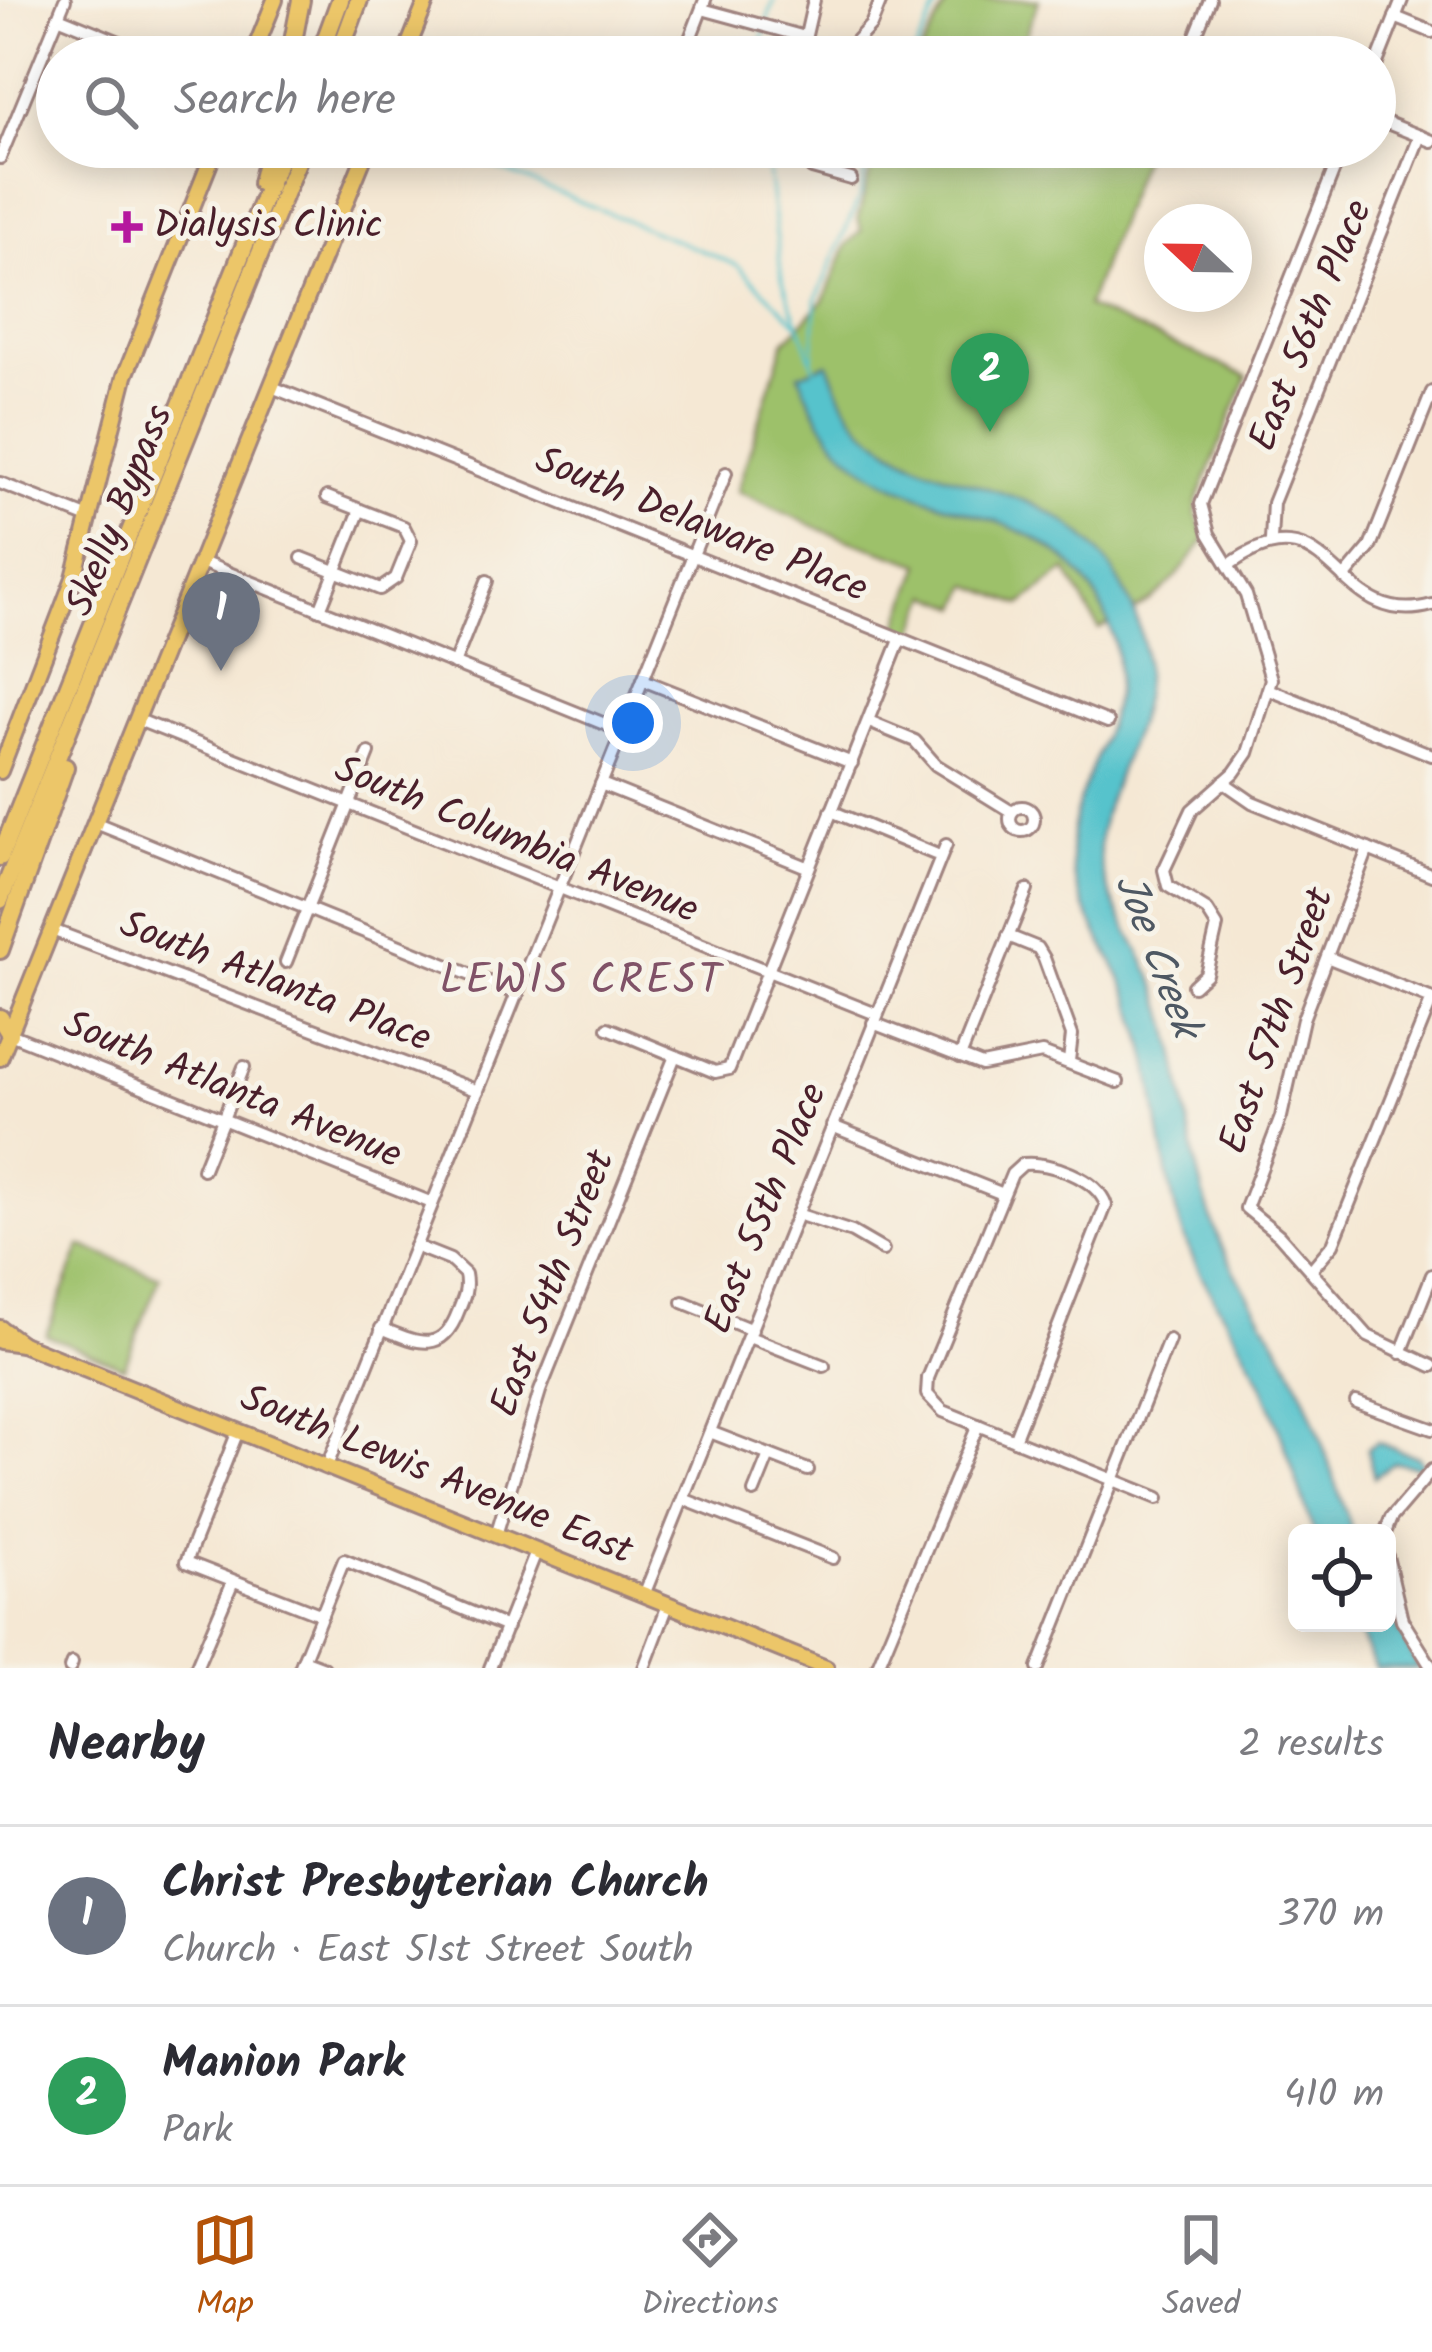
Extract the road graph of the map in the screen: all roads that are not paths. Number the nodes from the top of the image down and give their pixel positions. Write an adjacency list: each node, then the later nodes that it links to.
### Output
1 (65, 0): 12 (street)
2 (275, 0): 17 (main road)
3 (302, 0): 18 (highway)
4 (340, 0): 19 (highway)
5 (358, 0): 20 (highway)
6 (427, 0): 21 (main road)
7 (814, 0): 24 (street)
8 (881, 0): 25 (street)
9 (1210, 0): 26 (street)
10 (1402, 0): 13 (street)
11 (704, 4): 22 (street); 23 (street)
12 (58, 17): 15 (street); 16 (street)
13 (1396, 17): 14 (street); 27 (street)
14 (1432, 32)
15 (50, 36)
16 (105, 36)
17 (260, 36)
18 (294, 36)
19 (327, 36)
20 (345, 36)
21 (412, 36)
22 (692, 36)
23 (798, 36)
24 (805, 36)
25 (861, 36)
26 (1195, 36)
27 (1388, 36)
28 (36, 70): 31 (street)
29 (1396, 127): 30 (street)
30 (1426, 139): 48 (street, East 56th Place)
31 (0, 158)
32 (208, 168): 47 (main road)
33 (265, 168): 40 (highway)
34 (276, 168): 40 (highway, Skelly Bypass)
35 (295, 168): 58 (highway, Skelly Bypass)
36 (360, 168): 41 (main road)
37 (812, 168): 39 (street)
38 (1335, 168): 52 (street)
39 (851, 179)
40 (241, 259): 76 (highway, Skelly Bypass)
41 (272, 387): 49 (street, South Delaware Place); 51 (main road)
42 (1432, 392): 54 (street)
43 (726, 472): 49 (street)
44 (0, 483): 47 (street)
45 (327, 497): 46 (street)
46 (360, 510): 53 (street); 53 (street)
47 (89, 518): 68 (main road)
48 (1271, 540): 52 (street); 54 (street)
49 (693, 555): 59 (street, South Delaware Place); 61 (street)
50 (302, 558): 53 (street)
51 (200, 561): 57 (street); 63 (main road)
52 (1228, 565): 62 (street)
53 (336, 571): 57 (street)
54 (1344, 578): 56 (street)
55 (488, 581): 60 (street)
56 (1432, 605)
57 (320, 610): 60 (street)
58 (114, 618): 87 (highway, Skelly Bypass); 91 (highway)
59 (900, 640): 64 (street); 65 (street, South Delaware Place)
60 (454, 664): 67 (street)
61 (643, 680): 67 (street); 71 (street)
62 (1270, 690): 70 (street); 73 (street)
63 (136, 719): 75 (street, South Columbia Avenue); 79 (main road)
64 (868, 722): 71 (street); 78 (street)
65 (1108, 722)
66 (0, 726): 68 (street)
67 (622, 731): 74 (street)
68 (16, 733): 72 (main road)
69 (369, 753): 75 (street)
70 (1432, 755)
71 (852, 763): 77 (street)
72 (0, 771)
73 (1222, 782): 81 (street); 95 (street)
74 (601, 784): 83 (street); 85 (street)
75 (348, 806): 85 (street, South Columbia Avenue); 88 (street)
76 (19, 811): 80 (highway); 82 (highway, Skelly Bypass)
77 (831, 811): 83 (street); 98 (street, East 55th Place)
78 (1012, 812)
79 (96, 823): 88 (street); 89 (main road)
80 (0, 838)
81 (1368, 849): 84 (street); 92 (street, East 57th Street)
82 (0, 857)
83 (807, 867): 94 (street)
84 (1432, 875)
85 (559, 890): 94 (street, South Columbia Avenue); 96 (street)
86 (1027, 890): 90 (street)
87 (0, 900)
88 (307, 910): 93 (street); 96 (street)
89 (52, 930): 99 (main road); 107 (street, South Atlanta Place)
90 (1008, 935): 103 (street); 104 (street)
91 (0, 950)
92 (1327, 957): 97 (street); 116 (street, East 57th Street)
93 (286, 962)
94 (766, 974): 98 (street, South Columbia Avenue); 101 (street)
95 (1193, 986)
96 (518, 994): 107 (street)
97 (1432, 999): 116 (street)
98 (875, 1019): 103 (street, South Columbia Avenue); 109 (street, East 55th Place)
99 (5, 1026): 102 (main road); 108 (street, South Atlanta Avenue)
100 (608, 1028): 101 (street)
101 (675, 1056): 141 (street, East 54th Street)
102 (0, 1058)
103 (959, 1058): 104 (street)
104 (1069, 1061): 106 (street)
105 (244, 1067): 108 (street)
106 (1118, 1082)
107 (478, 1091): 112 (street)
108 (223, 1119): 110 (street); 112 (street, South Atlanta Avenue)
109 (832, 1126): 111 (street); 113 (street, East 55th Place)
110 (203, 1169)
111 (1003, 1195): 127 (street); 131 (street)
112 (432, 1203): 114 (street)
113 (797, 1214): 115 (street); 121 (street, East 55th Place)
114 (415, 1246): 119 (street); 119 (street)
115 (884, 1250)
116 (1311, 1270): 123 (street)
117 (1432, 1275): 123 (street)
118 (683, 1302): 121 (street)
119 (382, 1328): 133 (street)
120 (1, 1332): 129 (main road, South Lewis Avenue East)
121 (750, 1334): 124 (street); 130 (street, East 55th Place)
122 (1169, 1340): 136 (street)
123 (1401, 1353): 125 (street)
124 (824, 1366)
125 (1432, 1366)
126 (1356, 1402): 128 (street)
127 (978, 1425): 131 (street); 156 (street)
128 (1432, 1429)
129 (238, 1431): 133 (main road, South Lewis Avenue East); 144 (street)
130 (710, 1432): 132 (street); 139 (street, East 55th Place)
131 (1014, 1440): 136 (street)
132 (769, 1455): 134 (street); 137 (street)
133 (327, 1466): 141 (main road, South Lewis Avenue East)
134 (808, 1470)
135 (1432, 1470): 140 (street)
136 (1114, 1480): 138 (street); 157 (street)
137 (754, 1492)
138 (1159, 1498)
139 (683, 1499): 143 (street); 146 (street, East 55th Place)
140 (1388, 1524)
141 (496, 1535): 142 (main road, South Lewis Avenue East)
142 (536, 1552): 146 (main road, South Lewis Avenue East); 149 (street)
143 (833, 1558)
144 (233, 1581): 148 (street); 151 (street)
145 (1396, 1594): 158 (street)
146 (644, 1595): 147 (main road, South Lewis Avenue East)
147 (668, 1605): 154 (street); 155 (main road, South Lewis Avenue East)
148 (322, 1616): 149 (street); 150 (street)
149 (507, 1627): 153 (street)
150 (302, 1664): 152 (street)
151 (196, 1668)
152 (324, 1668)
153 (490, 1668)
154 (644, 1668)
155 (826, 1668)
156 (877, 1668)
157 (1039, 1668)
158 (1432, 1668)

